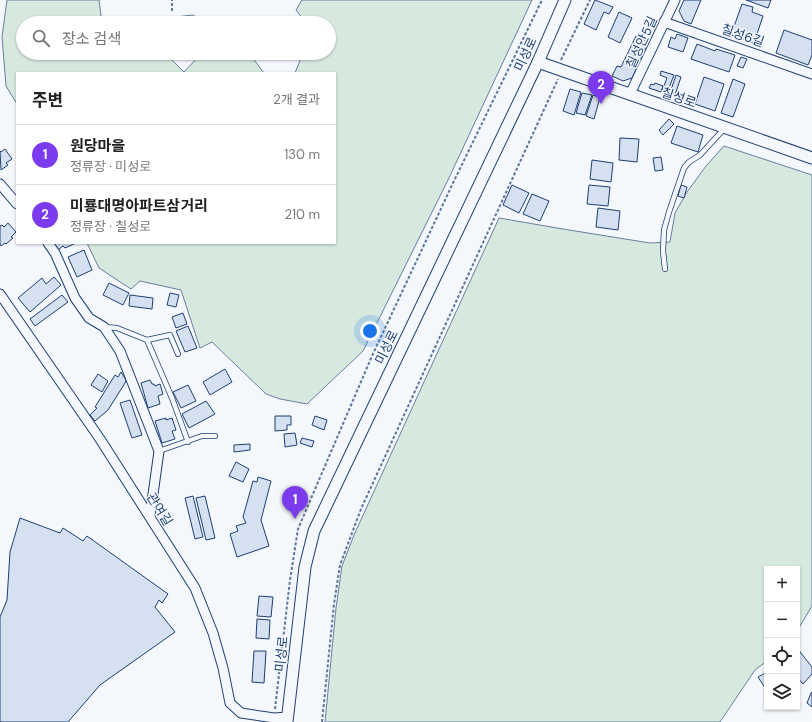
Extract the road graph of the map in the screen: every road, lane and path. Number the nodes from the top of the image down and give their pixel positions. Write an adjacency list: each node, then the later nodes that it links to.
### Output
1 (172, 0): 6 (path)
2 (542, 0): 26 (path)
3 (566, 0): 8 (street, 미성로)
4 (590, 0): 9 (path)
5 (675, 0): 7 (street, 칠성안5길)
6 (172, 11)
7 (664, 22): 10 (street, 칠성6길); 11 (street, 칠성안5길)
8 (538, 62): 9 (street, 칠성로); 27 (street, 미성로)
9 (562, 71): 11 (street, 칠성로); 28 (path)
10 (812, 74)
11 (630, 94): 12 (street, 칠성로)
12 (725, 128): 13 (street, 칠성로); 17 (lane)
13 (812, 158)
14 (0, 184): 15 (street)
15 (16, 203)
16 (49, 244): 19 (street)
17 (665, 269)
18 (0, 294): 25 (street, 관여길)
19 (104, 327): 20 (lane); 24 (street)
20 (147, 340): 21 (lane); 23 (lane)
21 (178, 354)
22 (215, 436): 23 (lane)
23 (188, 442): 24 (lane)
24 (159, 451): 25 (street)
25 (150, 516): 26 (street, 관여길)
26 (274, 718): 27 (street, 관여길)
27 (288, 720)
28 (322, 722)

